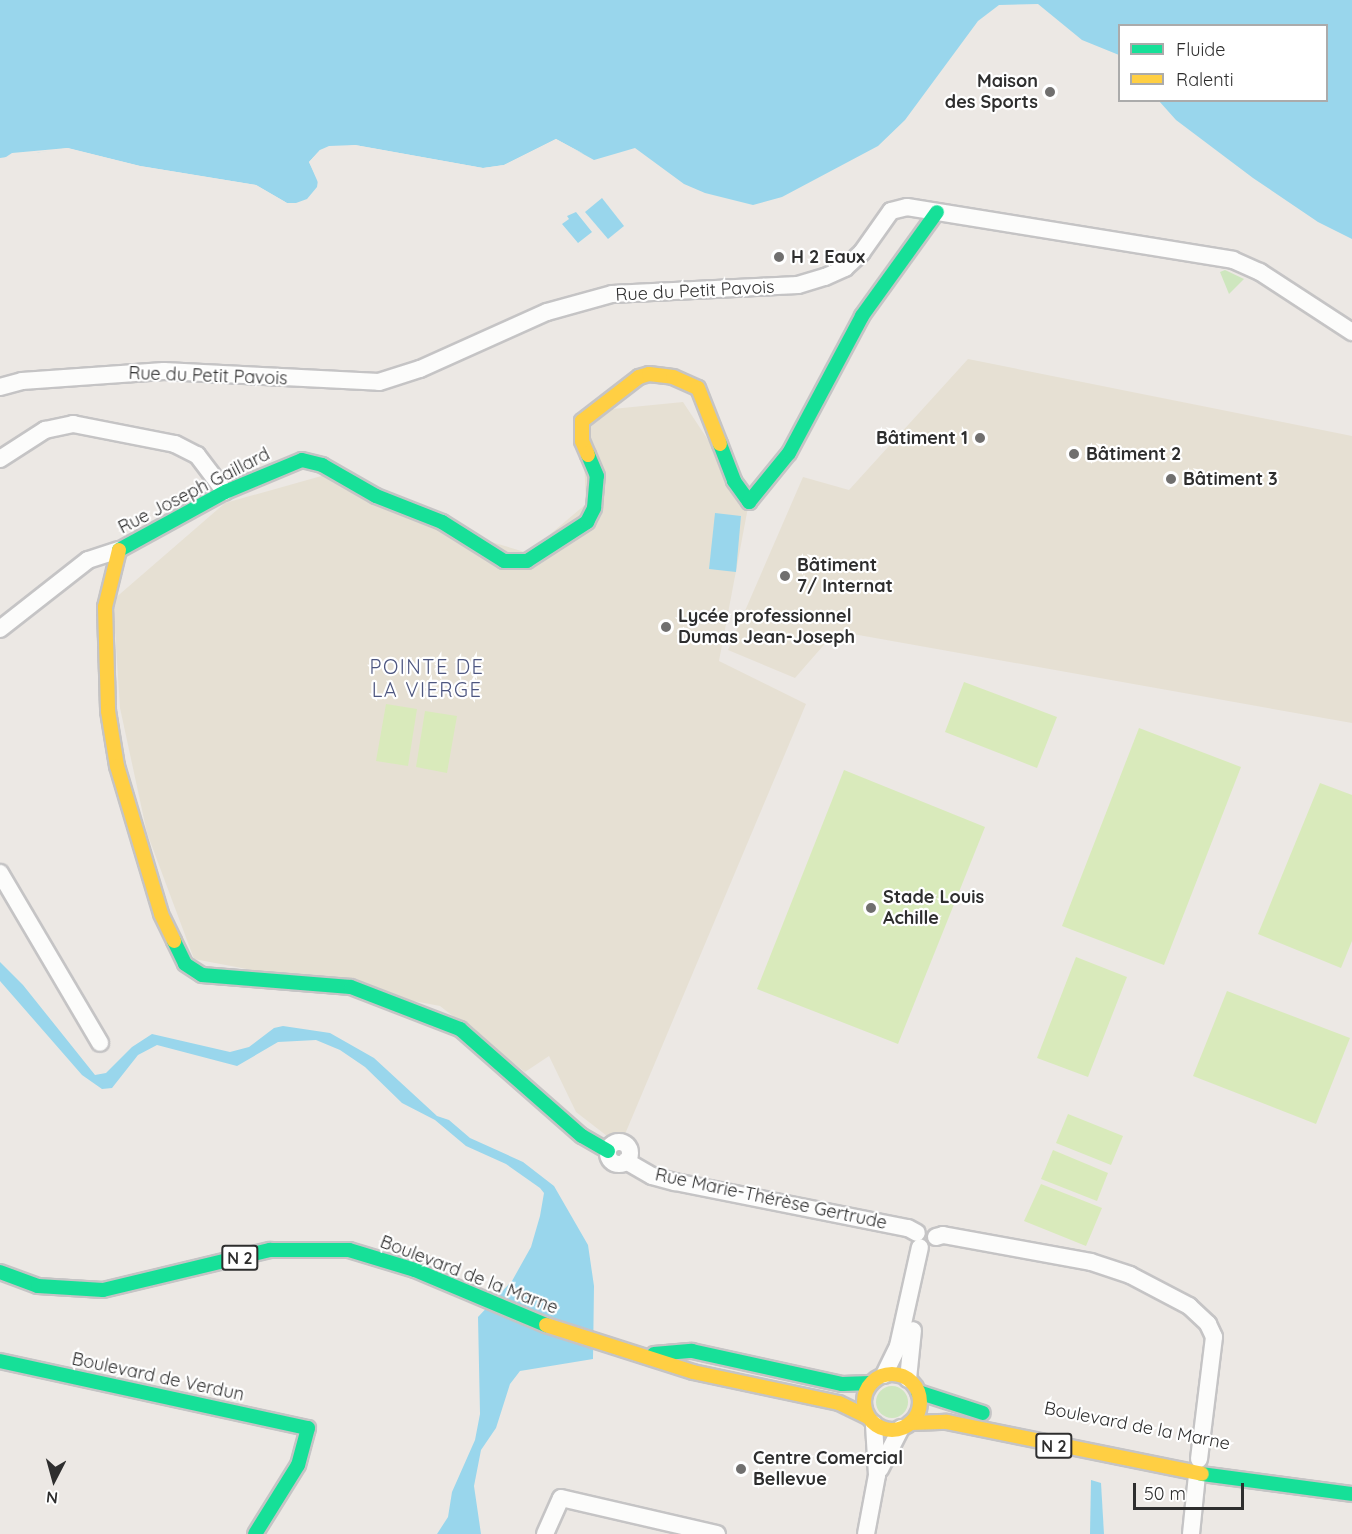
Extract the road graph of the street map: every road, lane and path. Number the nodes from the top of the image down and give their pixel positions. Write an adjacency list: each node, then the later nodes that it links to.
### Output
1 (937, 212): 2 (street, Rue du Petit Pavois); 3 (street, Rue du Petit Pavois); 5 (main road, Rue Joseph Gaillard)
2 (1352, 332)
3 (0, 387)
4 (0, 459): 5 (street)
5 (225, 492): 6 (main road, Rue Joseph Gaillard)
6 (118, 549): 7 (street); 10 (main road, Rue Joseph Gaillard)
7 (0, 629)
8 (0, 873): 9 (street)
9 (99, 1043)
10 (608, 1151): 11 (street, Rue Marie-Thérèse Gertrude)
11 (926, 1241): 15 (street); 16 (street); 19 (street, Rue Marie-Thérèse Gertrude)
12 (0, 1272): 13 (main road, Boulevard de la Marne / N 2)
13 (642, 1355): 15 (main road, Boulevard de la Marne / N 2); 17 (main road, Boulevard de la Marne / N 2)
14 (0, 1361): 23 (main road, Boulevard de Verdun)
15 (877, 1379): 16 (main road); 17 (main road)
16 (913, 1386): 18 (main road); 19 (main road, Boulevard de la Marne / N 2)
17 (871, 1421): 18 (main road); 20 (street)
18 (906, 1426): 19 (main road, Boulevard de la Marne / N 2); 20 (street)
19 (1198, 1467): 21 (main road, Boulevard de la Marne / N 2); 22 (main road, Boulevard de la Marne / N 2); 27 (street, Rue Marie-Thérèse Gertrude)
20 (877, 1475): 26 (street)
21 (1352, 1479)
22 (1352, 1494)
23 (255, 1534)
24 (545, 1534): 25 (street)
25 (717, 1534)
26 (866, 1534)
27 (1191, 1534)

